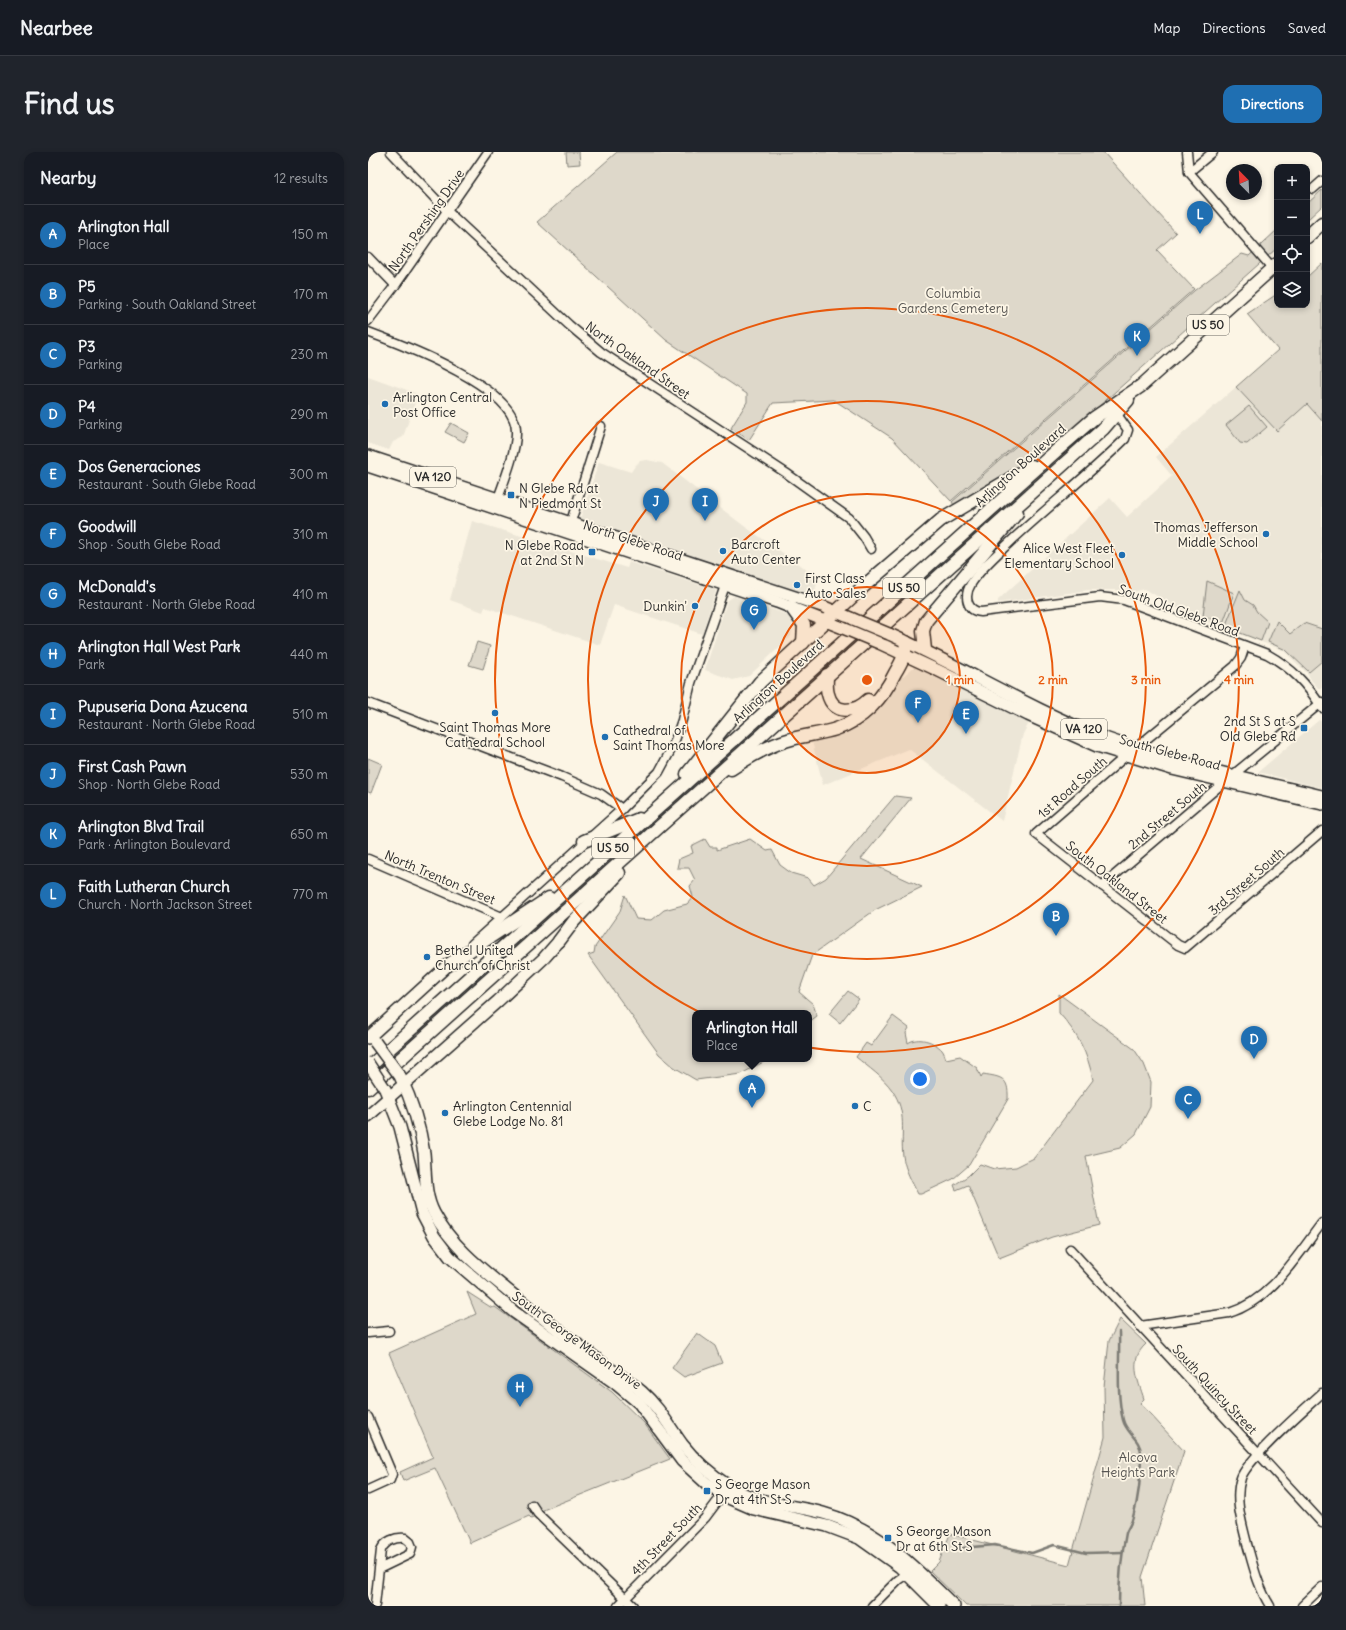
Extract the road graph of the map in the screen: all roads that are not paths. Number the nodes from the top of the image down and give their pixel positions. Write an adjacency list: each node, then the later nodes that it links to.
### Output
1 (391, 152): 8 (street, North Oakland Street)
2 (488, 152): 8 (street, North Pershing Drive)
3 (1187, 152): 5 (street)
4 (1213, 152): 5 (street)
5 (1190, 172): 12 (street)
6 (1322, 181): 7 (street)
7 (1313, 189)
8 (447, 211): 14 (street, North Pershing Drive); 26 (street, North Oakland Street)
9 (1322, 223): 10 (highway)
10 (1308, 236)
11 (368, 256): 14 (street)
12 (1274, 265)
13 (1274, 267): 17 (highway, Arlington Boulevard / US 50)
14 (395, 285): 15 (street, North Pershing Drive)
15 (368, 321)
16 (368, 332): 24 (street)
17 (1141, 386): 18 (highway, Arlington Boulevard / US 50); 20 (highway, Arlington Boulevard / US 50)
18 (1116, 414): 23 (highway, Arlington Boulevard / US 50); 35 (street, South Old Glebe Road)
19 (601, 426): 25 (street)
20 (1055, 452): 29 (highway); 44 (highway, Arlington Boulevard / US 50)
21 (368, 456): 24 (main road, North Glebe Road / VA 120)
22 (368, 466): 24 (main road, North Glebe Road / VA 120)
23 (1035, 489): 36 (highway); 38 (highway, Arlington Boulevard / US 50)
24 (496, 503): 25 (main road, North Glebe Road / VA 120)
25 (569, 528): 27 (main road, North Glebe Road / VA 120)
26 (871, 549)
27 (727, 580): 28 (main road, North Glebe Road / VA 120); 29 (main road, North Glebe Road / VA 120); 48 (street)
28 (791, 607): 31 (main road, North Glebe Road / VA 120); 34 (highway)
29 (836, 612): 30 (main road, North Glebe Road / VA 120); 31 (highway)
30 (853, 619): 33 (main road, South Glebe Road / VA 120, bridge)
31 (828, 621): 32 (main road, North Glebe Road / VA 120); 34 (highway)
32 (843, 628): 37 (main road, South Glebe Road / VA 120, bridge)
33 (906, 642): 36 (main road, South Glebe Road / VA 120); 37 (highway)
34 (803, 643): 44 (highway)
35 (1245, 646): 41 (street, South Old Glebe Road); 42 (street, 1st Road South)
36 (925, 650): 39 (main road, South Glebe Road / VA 120)
37 (901, 653): 38 (highway); 39 (main road, South Glebe Road / VA 120); 46 (highway)
38 (827, 674): 46 (highway, Arlington Boulevard / US 50)
39 (964, 677): 42 (main road, South Glebe Road / VA 120)
40 (368, 703): 48 (street)
41 (1321, 705): 43 (street, 2nd Street South)
42 (1132, 752): 43 (main road, South Glebe Road / VA 120); 51 (street, 1st Road South)
43 (1230, 778): 45 (main road, South Glebe Road / VA 120); 47 (main road, South Glebe Road / VA 120); 56 (street, 2nd Street South)
44 (671, 795): 49 (highway, Arlington Boulevard / US 50)
45 (1322, 796)
46 (686, 801): 53 (highway, Arlington Boulevard / US 50)
47 (1322, 804)
48 (622, 809): 52 (street)
49 (648, 816): 52 (highway); 55 (highway, Arlington Boulevard / US 50)
50 (1322, 831): 59 (street, 3rd Street South)
51 (1036, 834): 56 (street, South Oakland Street)
52 (584, 842): 57 (street)
53 (642, 843): 58 (highway); 65 (highway, Arlington Boulevard / US 50)
54 (368, 859): 57 (street, North Trenton Street)
55 (578, 880): 60 (highway); 63 (highway, Arlington Boulevard / US 50)
56 (1102, 886): 59 (street, South Oakland Street)
57 (502, 917): 60 (street)
58 (559, 941): 64 (main road)
59 (1185, 948)
60 (448, 965): 61 (main road)
61 (370, 1037): 64 (main road, South George Mason Drive, bridge)
62 (368, 1062): 66 (main road, South George Mason Drive, bridge)
63 (368, 1068)
64 (402, 1080): 66 (main road); 77 (main road, South George Mason Drive)
65 (368, 1088)
66 (387, 1093): 67 (main road); 77 (main road, South George Mason Drive)
67 (368, 1116)
68 (1322, 1223): 70 (street)
69 (1070, 1249): 70 (street, South Quincy Street)
70 (1140, 1326): 75 (street, South Quincy Street)
71 (389, 1331): 72 (street)
72 (368, 1333)
73 (1322, 1393): 75 (street)
74 (368, 1417): 76 (street)
75 (1258, 1454): 79 (street, South Quincy Street); 90 (street)
76 (368, 1490)
77 (725, 1490): 81 (main road, South George Mason Drive); 83 (street, 4th Street South)
78 (532, 1505): 83 (street)
79 (1322, 1523)
80 (381, 1568): 84 (street)
81 (912, 1571): 87 (street); 88 (main road, South George Mason Drive); 89 (main road, South George Mason Drive)
82 (1322, 1587): 91 (street)
83 (626, 1598): 85 (street, 4th Street South); 86 (street)
84 (373, 1605)
85 (618, 1606)
86 (633, 1606)
87 (872, 1606)
88 (939, 1606)
89 (954, 1606)
90 (1270, 1606)
91 (1302, 1606)

